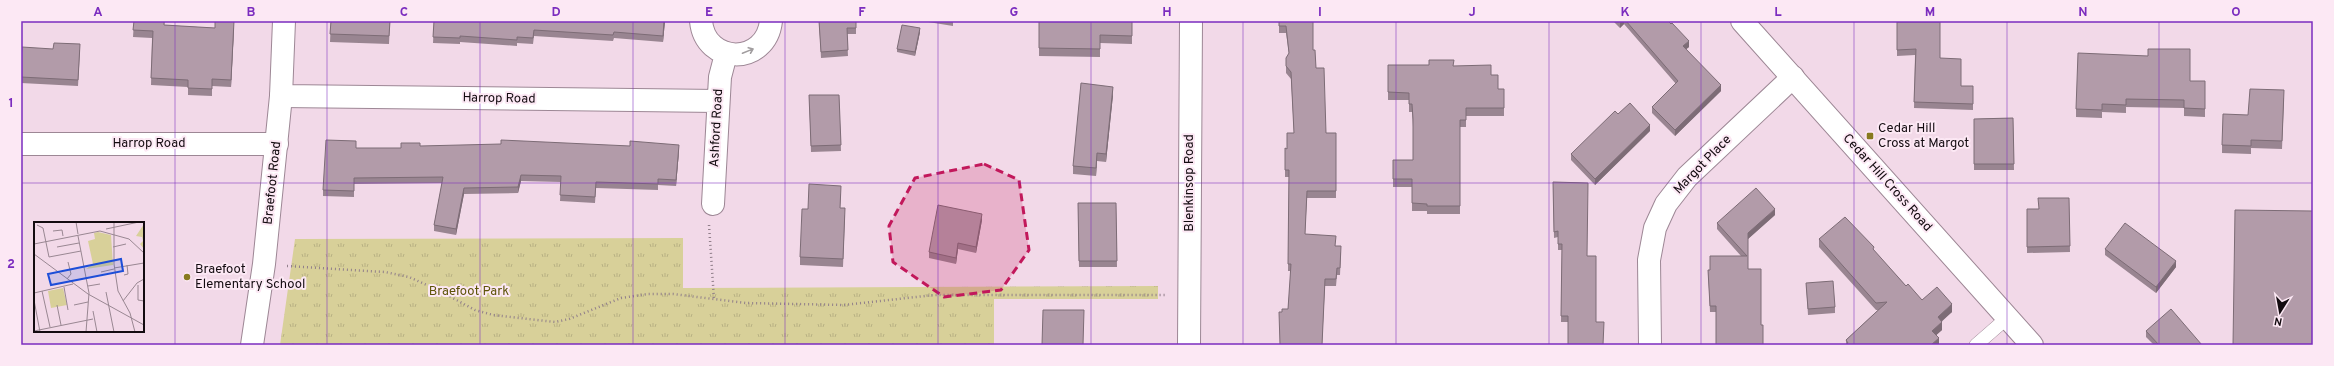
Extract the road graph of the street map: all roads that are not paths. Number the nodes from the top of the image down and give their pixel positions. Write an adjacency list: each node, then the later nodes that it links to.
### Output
1 (284, 21): 8 (street, Braefoot Road)
2 (701, 21): 6 (street)
3 (770, 21): 6 (street, one-way to 3)
4 (1191, 21): 15 (street, Blenkinsop Road)
5 (1742, 21): 7 (street, Cedar Hill Cross Road)
6 (726, 54): 9 (street, Ashford Road)
7 (1793, 76): 13 (street, Cedar Hill Cross Road); 16 (street, Margot Place)
8 (281, 96): 9 (street, Harrop Road); 11 (street, Braefoot Road)
9 (718, 101): 12 (street, Ashford Road)
10 (21, 144): 11 (street, Harrop Road)
11 (277, 144): 14 (street, Braefoot Road)
12 (713, 204)
13 (2007, 318): 17 (lane); 18 (street, Cedar Hill Cross Road)
14 (252, 345)
15 (1189, 345)
16 (1650, 345)
17 (1976, 345)
18 (2032, 345)

